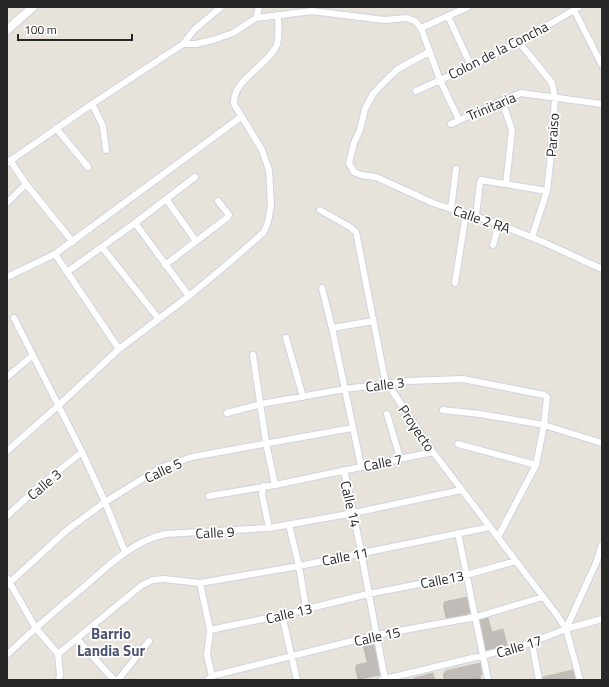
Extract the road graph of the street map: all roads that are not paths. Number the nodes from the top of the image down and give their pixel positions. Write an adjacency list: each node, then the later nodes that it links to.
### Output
1 (33, 7): 13 (street)
2 (221, 7): 15 (street)
3 (259, 7): 11 (street)
4 (468, 7): 7 (street)
5 (577, 8): 14 (street, Colon de la Concha); 17 (street)
6 (312, 9): 8 (street); 9 (street)
7 (458, 9): 10 (street)
8 (326, 10): 12 (street)
9 (278, 16): 11 (street); 25 (street)
10 (448, 16): 12 (street); 18 (street)
11 (256, 18): 15 (street)
12 (421, 28): 16 (street)
13 (7, 30)
14 (519, 42): 18 (street, Colon de la Concha); 21 (street, Paraiso)
15 (183, 44): 23 (street)
16 (430, 52): 19 (street); 40 (street, Calle 2 RA)
17 (602, 65)
18 (471, 66): 19 (street, Colon de la Concha)
19 (440, 80): 20 (street, Colon de la Concha); 26 (street)
20 (416, 91)
21 (554, 99): 22 (street, Trinitaria); 24 (street, Trinitaria); 36 (street, Paraiso)
22 (502, 100): 26 (street, Trinitaria); 35 (street)
23 (92, 104): 28 (street); 29 (street)
24 (602, 104)
25 (241, 117): 48 (street); 58 (street)
26 (459, 120): 27 (street, Trinitaria)
27 (452, 124)
28 (56, 128): 30 (street); 31 (street)
29 (106, 150)
30 (8, 162): 34 (street)
31 (88, 167)
32 (456, 169): 40 (street)
33 (195, 177): 37 (street)
34 (26, 184): 39 (street); 48 (street)
35 (506, 184): 36 (street); 43 (street)
36 (547, 191): 46 (street, Paraiso)
37 (166, 199): 44 (street); 47 (street)
38 (218, 201): 47 (street)
39 (7, 203)
40 (451, 209): 42 (street, Calle 2 RA)
41 (320, 210): 61 (street, Proyecto)
42 (466, 213): 43 (street, Calle 2 RA); 56 (street)
43 (476, 216): 45 (street, Calle 2 RA)
44 (135, 222): 50 (street); 52 (street)
45 (500, 224): 46 (street, Calle 2 RA); 49 (street)
46 (532, 237): 53 (street, Calle 2 RA)
47 (196, 241): 52 (street)
48 (73, 242): 51 (street)
49 (493, 245)
50 (102, 247): 54 (street); 60 (street)
51 (55, 254): 54 (street); 55 (street)
52 (165, 264): 58 (street)
53 (602, 269)
54 (67, 272): 64 (street)
55 (7, 277)
56 (455, 283)
57 (322, 288): 62 (street, Calle 14)
58 (189, 296): 60 (street)
59 (14, 318): 66 (street)
60 (158, 318): 64 (street)
61 (372, 321): 62 (street); 68 (street, Proyecto)
62 (332, 328): 69 (street, Calle 14)
63 (286, 338): 70 (street)
64 (119, 349): 72 (street)
65 (253, 355): 71 (street)
66 (32, 356): 67 (street); 72 (street)
67 (7, 377)
68 (387, 384): 69 (street, Calle 3); 76 (street, Calle 3); 83 (street, Proyecto)
69 (345, 389): 70 (street, Calle 3); 77 (street, Calle 14)
70 (303, 397): 71 (street, Calle 3)
71 (261, 404): 74 (street, Calle 3); 79 (street)
72 (59, 405): 81 (street); 82 (street)
73 (443, 410): 76 (street)
74 (226, 413)
75 (387, 414): 84 (street)
76 (544, 425): 78 (street); 85 (street)
77 (352, 428): 79 (street, Calle 5); 86 (street, Calle 14)
78 (602, 443)
79 (266, 444): 88 (street); 92 (street, Calle 5)
80 (458, 444): 85 (street)
81 (7, 451)
82 (82, 452): 92 (street); 94 (street, Calle 3)
83 (433, 452): 84 (street, Calle 7); 90 (street, Proyecto)
84 (400, 458): 86 (street, Calle 7)
85 (536, 465): 99 (street)
86 (361, 466): 87 (street, Calle 7)
87 (344, 470): 88 (street, Calle 7); 93 (street, Calle 14)
88 (275, 484): 89 (street, Calle 7)
89 (263, 486): 91 (street, Calle 7); 97 (street)
90 (461, 490): 93 (street, Calle 9); 96 (street, Proyecto)
91 (209, 496)
92 (105, 502): 101 (street); 106 (street, Calle 5)
93 (354, 513): 95 (street, Calle 9); 102 (street, Calle 14)
94 (7, 516)
95 (289, 525): 97 (street, Calle 9); 104 (street)
96 (490, 527): 98 (street, Calle 11); 99 (street, Proyecto)
97 (269, 528): 101 (street, Calle 9)
98 (458, 534): 102 (street, Calle 11); 105 (street)
99 (498, 537): 103 (street, Proyecto)
100 (602, 545): 115 (street)
101 (125, 552): 114 (street, Calle 9)
102 (362, 553): 104 (street, Calle 11); 108 (street, Calle 14)
103 (516, 561): 105 (street, Calle13); 109 (street, Proyecto)
104 (299, 566): 107 (street, Calle 11); 110 (street)
105 (466, 575): 108 (street, Calle13); 112 (street)
106 (8, 581): 114 (street)
107 (200, 583): 116 (street); 118 (street, Calle 11)
108 (368, 594): 110 (street, Calle 13); 117 (street, Calle 14)
109 (543, 597): 112 (street, Calle 15); 115 (street, Proyecto)
110 (306, 608): 111 (street, Calle 13)
111 (282, 615): 116 (street, Calle 13); 123 (street)
112 (476, 617): 117 (street, Calle 15); 124 (street)
113 (602, 620): 115 (street, Calle 17)
114 (35, 627): 121 (street); 122 (street, Calle 9)
115 (566, 629): 120 (street, Calle 17); 134 (street)
116 (210, 630): 126 (street)
117 (376, 635): 123 (street, Calle 15); 131 (street, Calle 14)
118 (77, 639): 121 (street, Calle 11); 128 (street)
119 (149, 641): 129 (street)
120 (532, 643): 124 (street, Calle 17); 133 (street)
121 (58, 654): 127 (street)
122 (7, 655)
123 (292, 656): 126 (street, Calle 15); 130 (street)
124 (483, 656): 125 (street, Calle 17); 132 (street)
125 (403, 677): 131 (street, Calle 17)
126 (210, 678)
127 (59, 680)
128 (114, 680)
129 (118, 680)
130 (297, 680)
131 (383, 680)
132 (488, 680)
133 (539, 680)
134 (580, 680)

